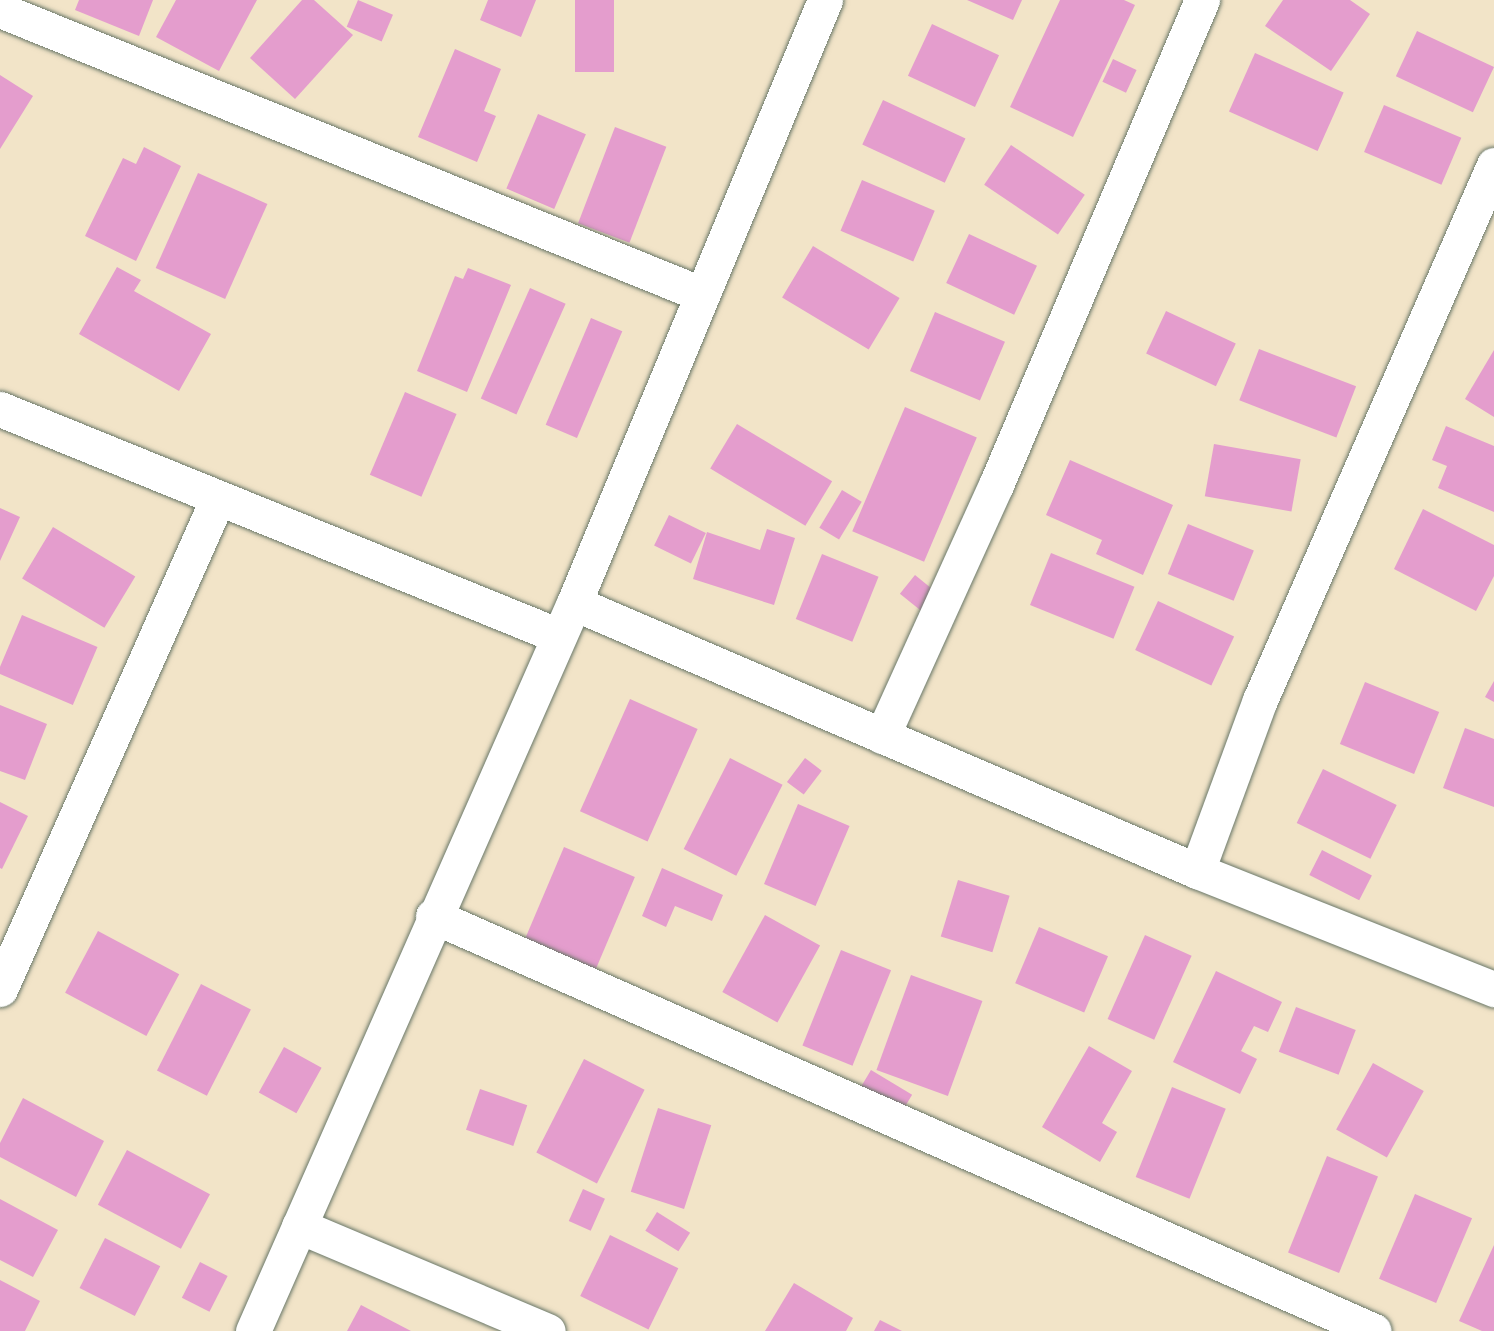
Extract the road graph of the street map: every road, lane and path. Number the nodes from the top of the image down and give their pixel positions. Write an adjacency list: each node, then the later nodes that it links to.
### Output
1 (825, 0): 5 (street)
2 (1202, 0): 10 (street)
3 (0, 10): 5 (street)
4 (1494, 165): 11 (street)
5 (701, 294): 8 (street)
6 (0, 409): 7 (street)
7 (218, 498): 9 (street); 13 (street)
8 (574, 603): 9 (street); 10 (street)
9 (559, 636): 12 (street)
10 (882, 736): 11 (street)
11 (1196, 871): 14 (street)
12 (433, 916): 15 (street); 18 (street)
13 (0, 989)
14 (1494, 989)
15 (299, 1226): 16 (street); 17 (street)
16 (253, 1331)
17 (548, 1331)
18 (1374, 1331)

